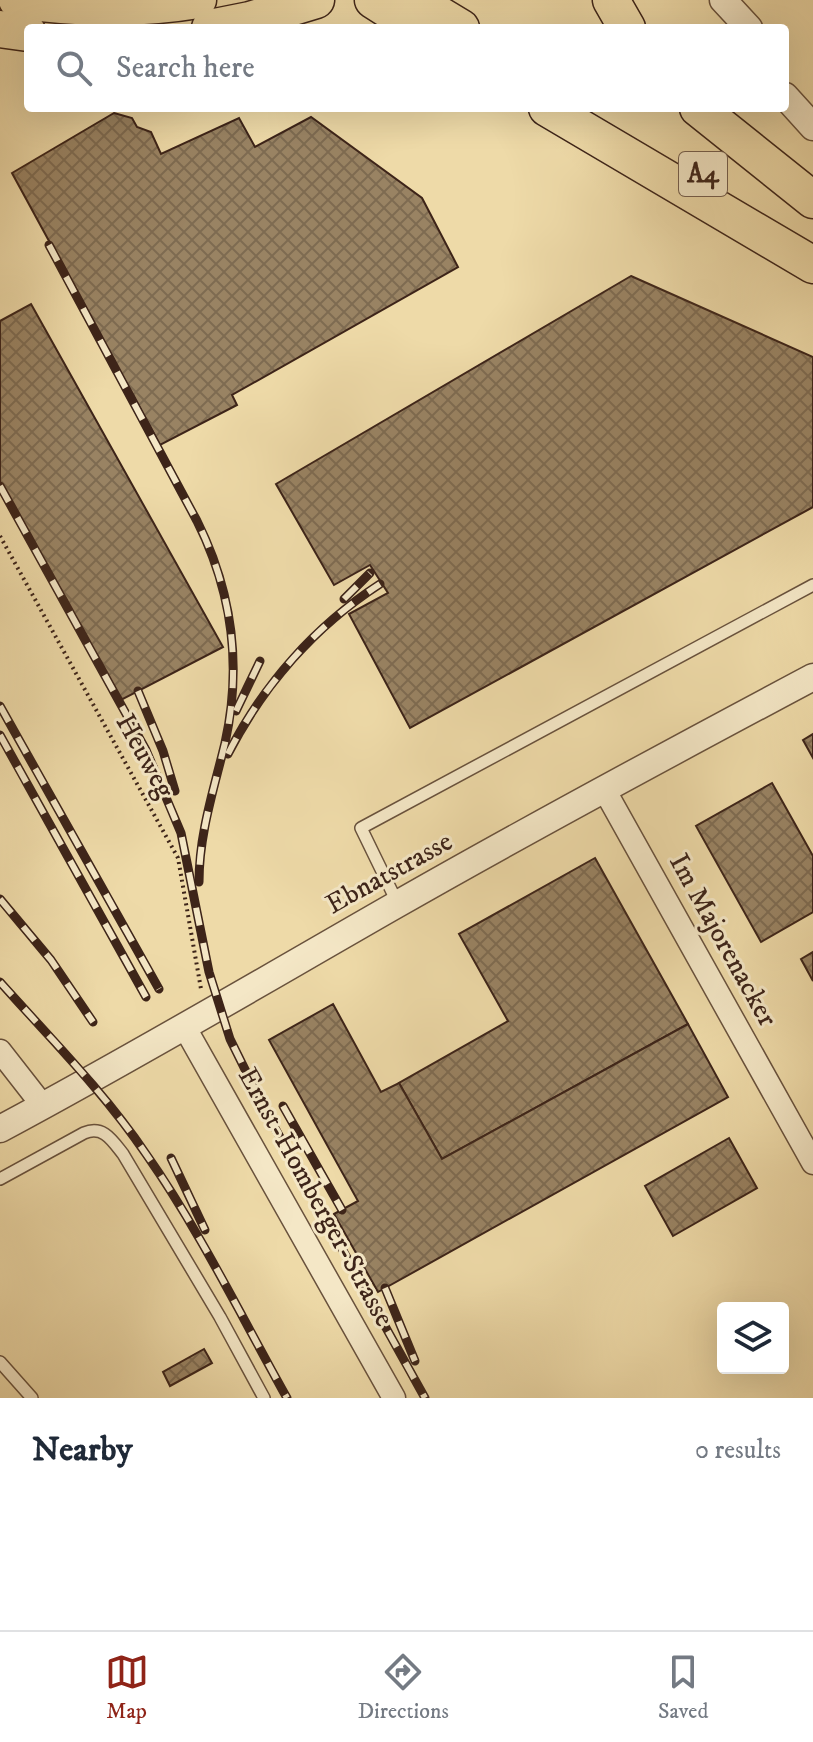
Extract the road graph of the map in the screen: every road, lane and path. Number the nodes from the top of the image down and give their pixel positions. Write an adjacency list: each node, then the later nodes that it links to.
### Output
1 (17, 0): 2 (highway)
2 (198, 0)
3 (316, 0): 8 (highway)
4 (611, 0): 11 (highway)
5 (723, 0): 12 (street)
6 (754, 0): 13 (street)
7 (391, 3): 9 (highway); 10 (highway)
8 (229, 24)
9 (413, 24)
10 (450, 24)
11 (625, 24)
12 (746, 24)
13 (750, 24)
14 (0, 29): 15 (highway)
15 (24, 32)
16 (789, 100): 20 (street)
17 (554, 112): 23 (highway, A4)
18 (600, 112): 22 (highway, A4)
19 (703, 112): 21 (highway)
20 (813, 127)
21 (813, 200)
22 (813, 238)
23 (813, 265)
24 (0, 536): 29 (path, Heuweg)
25 (813, 585): 28 (lane)
26 (813, 677): 27 (street, Ebnatstrasse)
27 (604, 789): 28 (street, Ebnatstrasse); 33 (street, Im Majorenacker)
28 (398, 904): 29 (street, Ebnatstrasse)
29 (195, 1020): 31 (street, Ebnatstrasse); 38 (street, Ernst-Homberger-Strasse)
30 (0, 1051): 31 (street)
31 (43, 1106): 32 (street, Ebnatstrasse)
32 (0, 1129)
33 (813, 1163)
34 (0, 1179): 37 (lane)
35 (0, 1362): 36 (lane)
36 (32, 1398)
37 (264, 1398)
38 (394, 1398)

